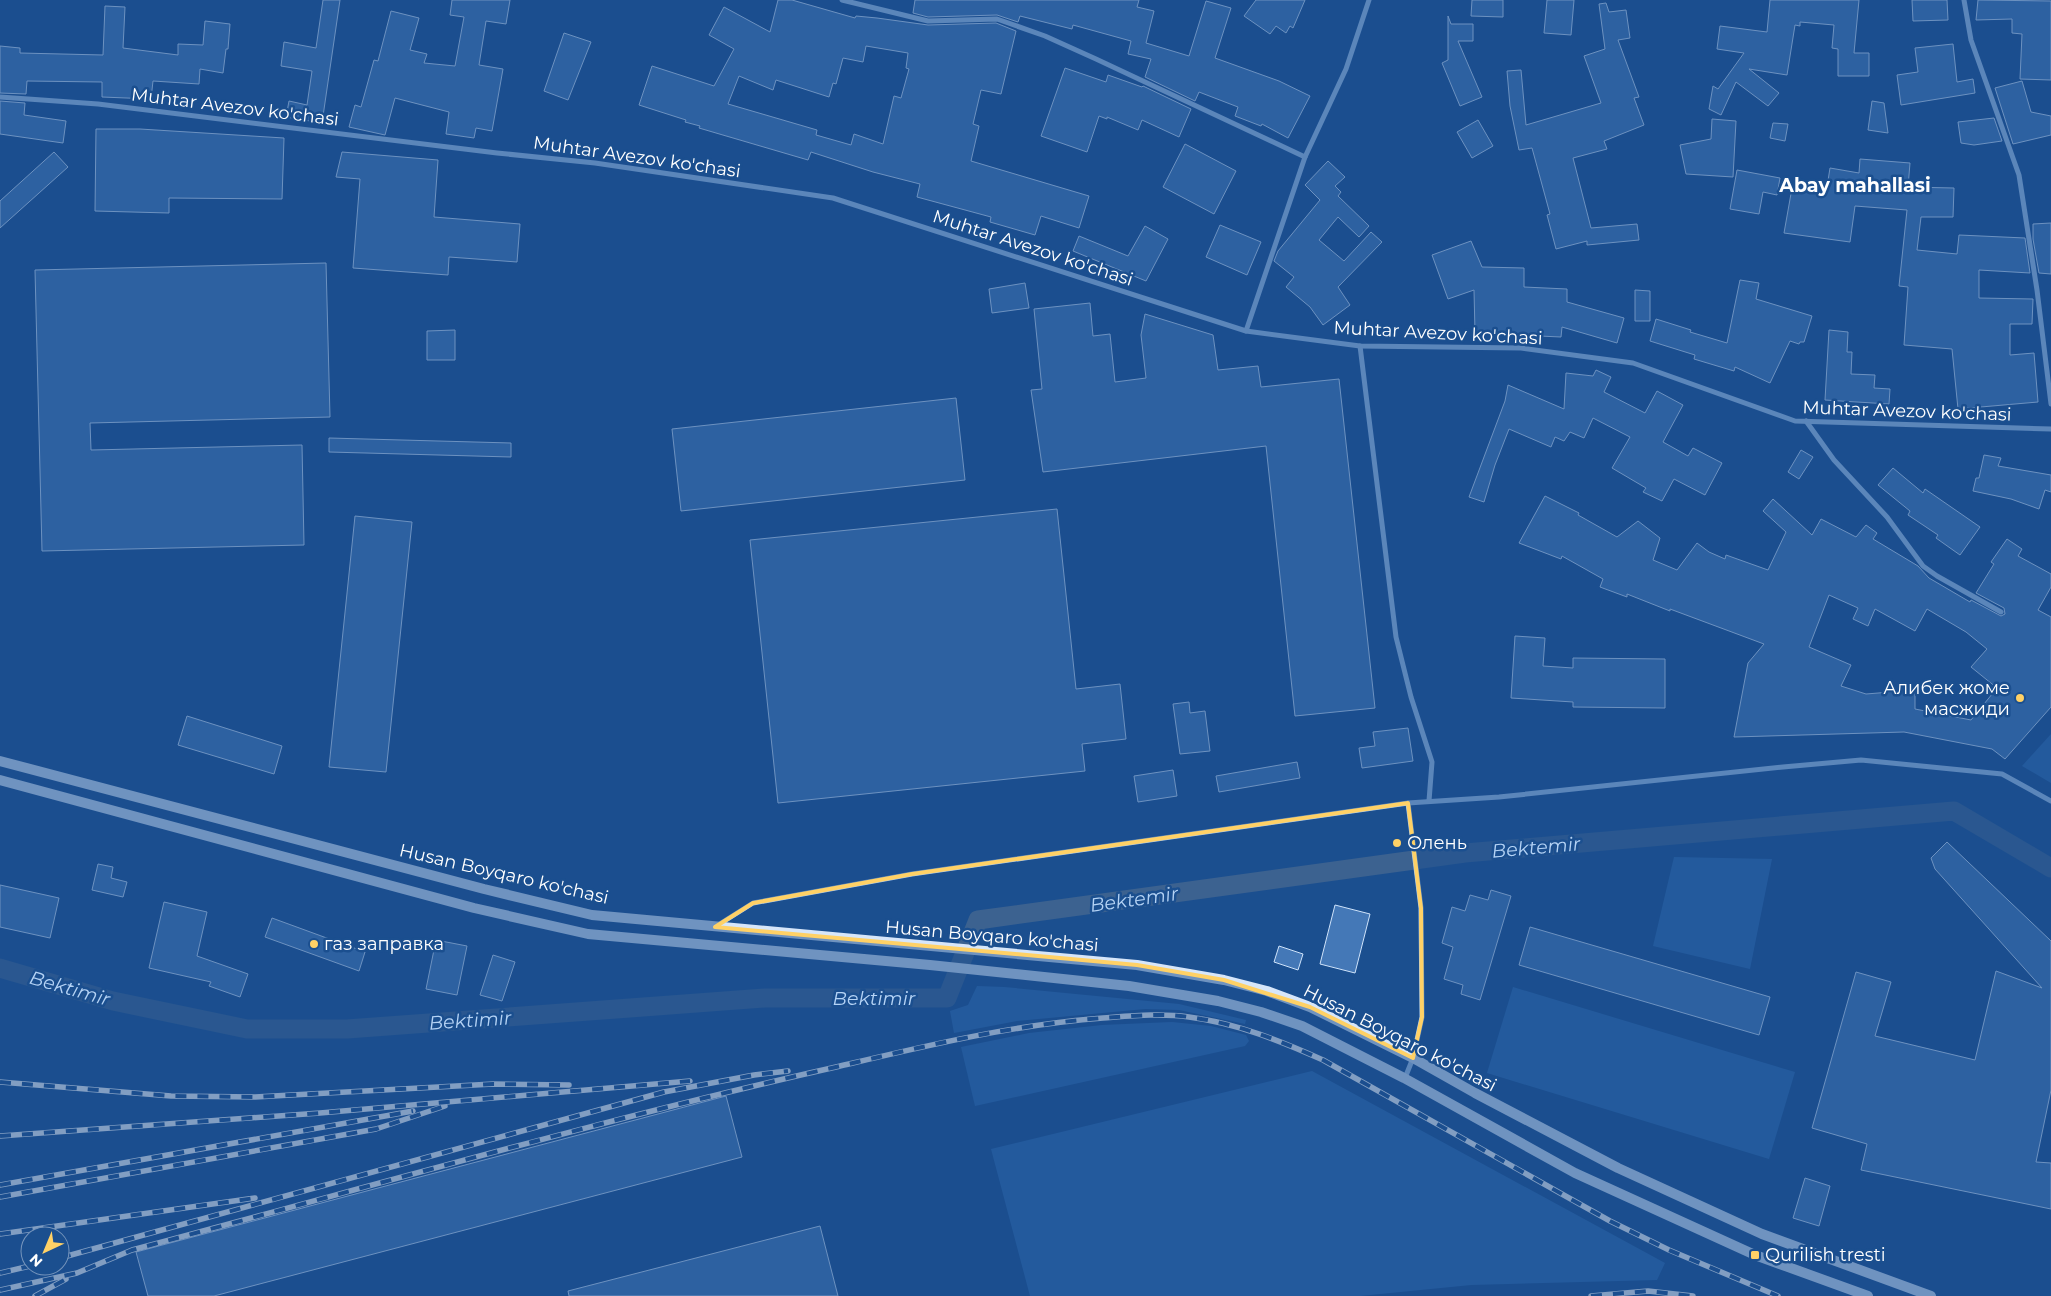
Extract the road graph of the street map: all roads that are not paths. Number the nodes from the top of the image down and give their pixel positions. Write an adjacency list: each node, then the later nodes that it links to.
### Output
1 (842, 0): 5 (street)
2 (1369, 0): 5 (street)
3 (1964, 0): 8 (street)
4 (0, 97): 6 (street, Muhtar Avezov ko'chasi)
5 (1305, 157): 6 (street)
6 (1246, 330): 7 (street, Muhtar Avezov ko'chasi)
7 (1360, 346): 9 (street, Muhtar Avezov ko'chasi); 14 (street)
8 (2051, 404)
9 (1806, 421): 10 (street, Muhtar Avezov ko'chasi); 11 (street)
10 (2051, 429)
11 (2001, 612)
12 (0, 761): 17 (main road, Husan Boyqaro ko'chasi)
13 (0, 780): 19 (main road, Husan Boyqaro ko'chasi)
14 (1428, 801): 15 (street); 16 (street)
15 (2051, 801)
16 (1408, 803): 17 (street); 18 (street)
17 (715, 927): 18 (main road, Husan Boyqaro ko'chasi)
18 (1413, 1058): 19 (street); 21 (main road, Husan Boyqaro ko'chasi)
19 (1404, 1078): 20 (main road, Husan Boyqaro ko'chasi)
20 (1868, 1296)
21 (1931, 1296)

